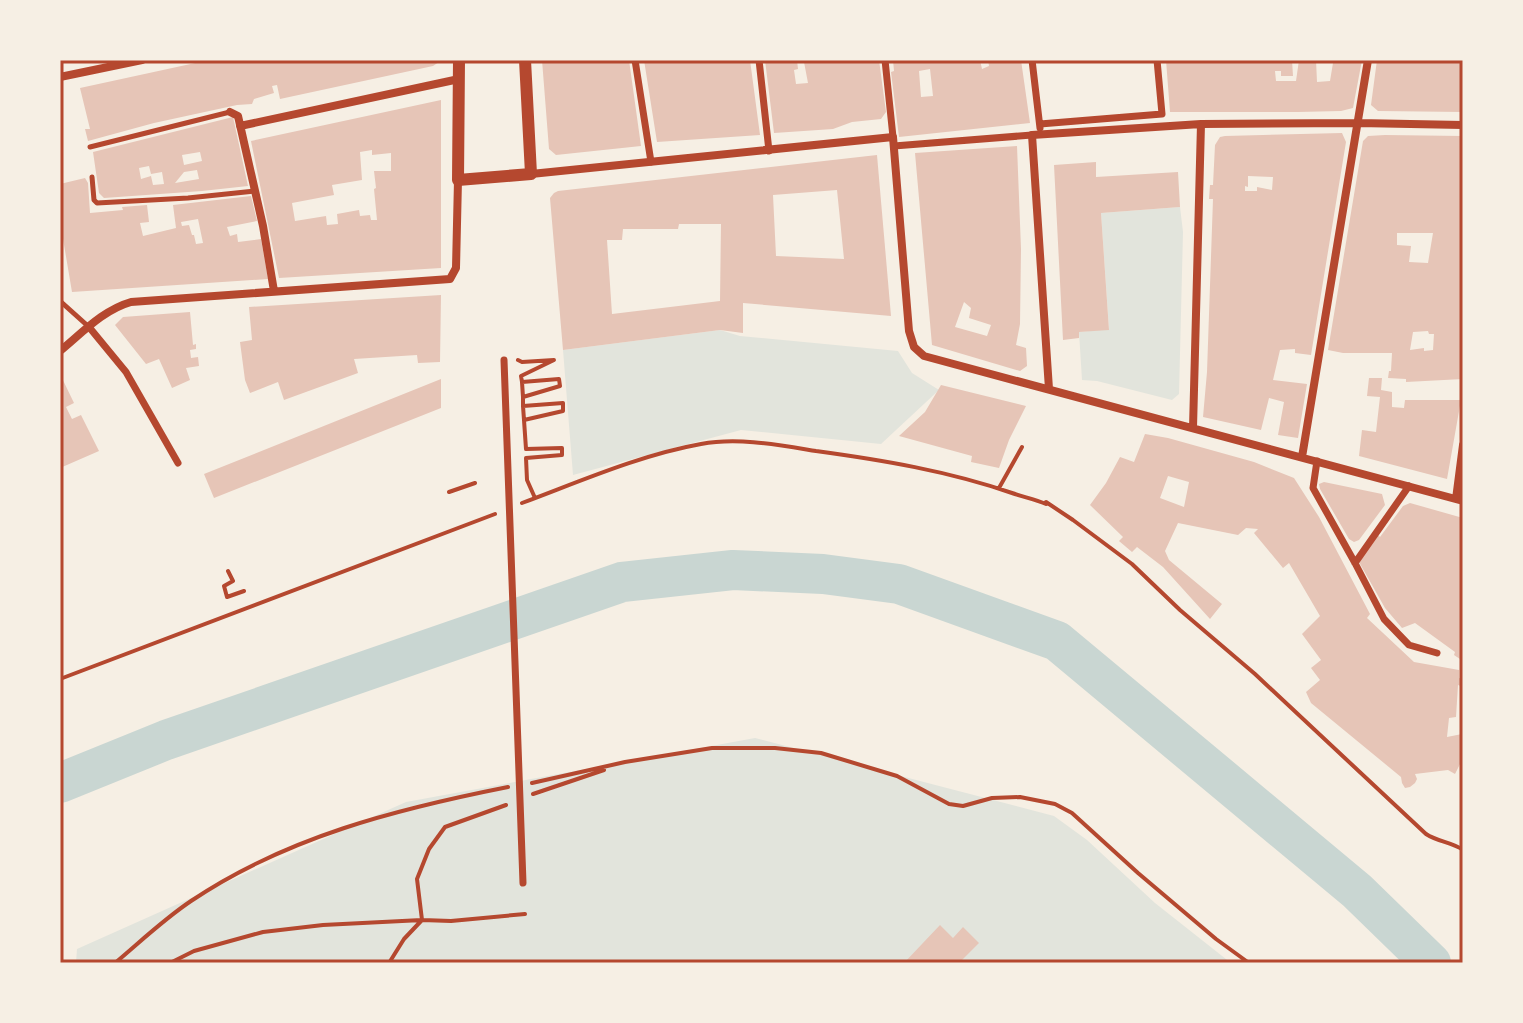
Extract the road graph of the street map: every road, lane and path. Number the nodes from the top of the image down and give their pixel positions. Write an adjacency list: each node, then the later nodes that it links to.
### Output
1 (142, 60): 10 (street)
2 (459, 60): 11 (street)
3 (525, 60): 25 (street)
4 (635, 60): 24 (street)
5 (759, 60): 23 (street)
6 (885, 60): 21 (street)
7 (1032, 60): 15 (street)
8 (1157, 60): 13 (street)
9 (1368, 60): 14 (street)
10 (60, 77)
11 (459, 79): 18 (street); 27 (street)
12 (230, 112): 18 (street); 22 (lane)
13 (1162, 114): 15 (street); 19 (street)
14 (1358, 123): 16 (street); 17 (street); 44 (street)
15 (1040, 124): 20 (street)
16 (1201, 124): 19 (street); 41 (street)
17 (1463, 125)
18 (240, 126): 28 (street)
19 (1163, 127): 20 (street)
20 (1036, 135): 21 (street); 37 (street)
21 (893, 142): 23 (street); 37 (street)
22 (90, 147)
23 (769, 151): 24 (street)
24 (651, 162): 25 (street)
25 (531, 174): 27 (street)
26 (92, 177): 28 (lane)
27 (458, 180): 29 (street)
28 (255, 191): 29 (street)
29 (274, 291): 31 (street)
30 (60, 301): 31 (lane)
31 (89, 327): 32 (street); 46 (street)
32 (60, 351)
33 (515, 358): 35 (path)
34 (504, 360): 66 (street)
35 (522, 362): 36 (path); 36 (path)
36 (522, 379): 38 (path); 38 (path)
37 (1049, 389): 41 (street)
38 (523, 397): 39 (path)
39 (523, 406): 40 (path); 40 (path)
40 (524, 420): 51 (path)
41 (1193, 428): 44 (street)
42 (1463, 445): 52 (street)
43 (1022, 447): 49 (path)
44 (1302, 457): 45 (street)
45 (1317, 461): 48 (street); 55 (street)
46 (178, 463)
47 (475, 483): 50 (path)
48 (1409, 486): 52 (street); 55 (street)
49 (999, 488): 51 (path); 65 (path)
50 (449, 492)
51 (535, 498): 53 (path)
52 (1459, 500)
53 (520, 504)
54 (505, 510): 59 (path)
55 (1355, 563): 58 (street)
56 (228, 571): 57 (path)
57 (244, 591)
58 (1437, 653)
59 (60, 679)
60 (625, 762): 61 (path); 63 (path); 72 (path)
61 (526, 784)
62 (515, 786): 69 (path)
63 (533, 794)
64 (518, 800): 68 (path)
65 (1463, 850)
66 (523, 883)
67 (525, 914): 68 (path)
68 (422, 920): 70 (path); 71 (path)
69 (115, 963)
70 (170, 963)
71 (389, 963)
72 (1249, 963)

